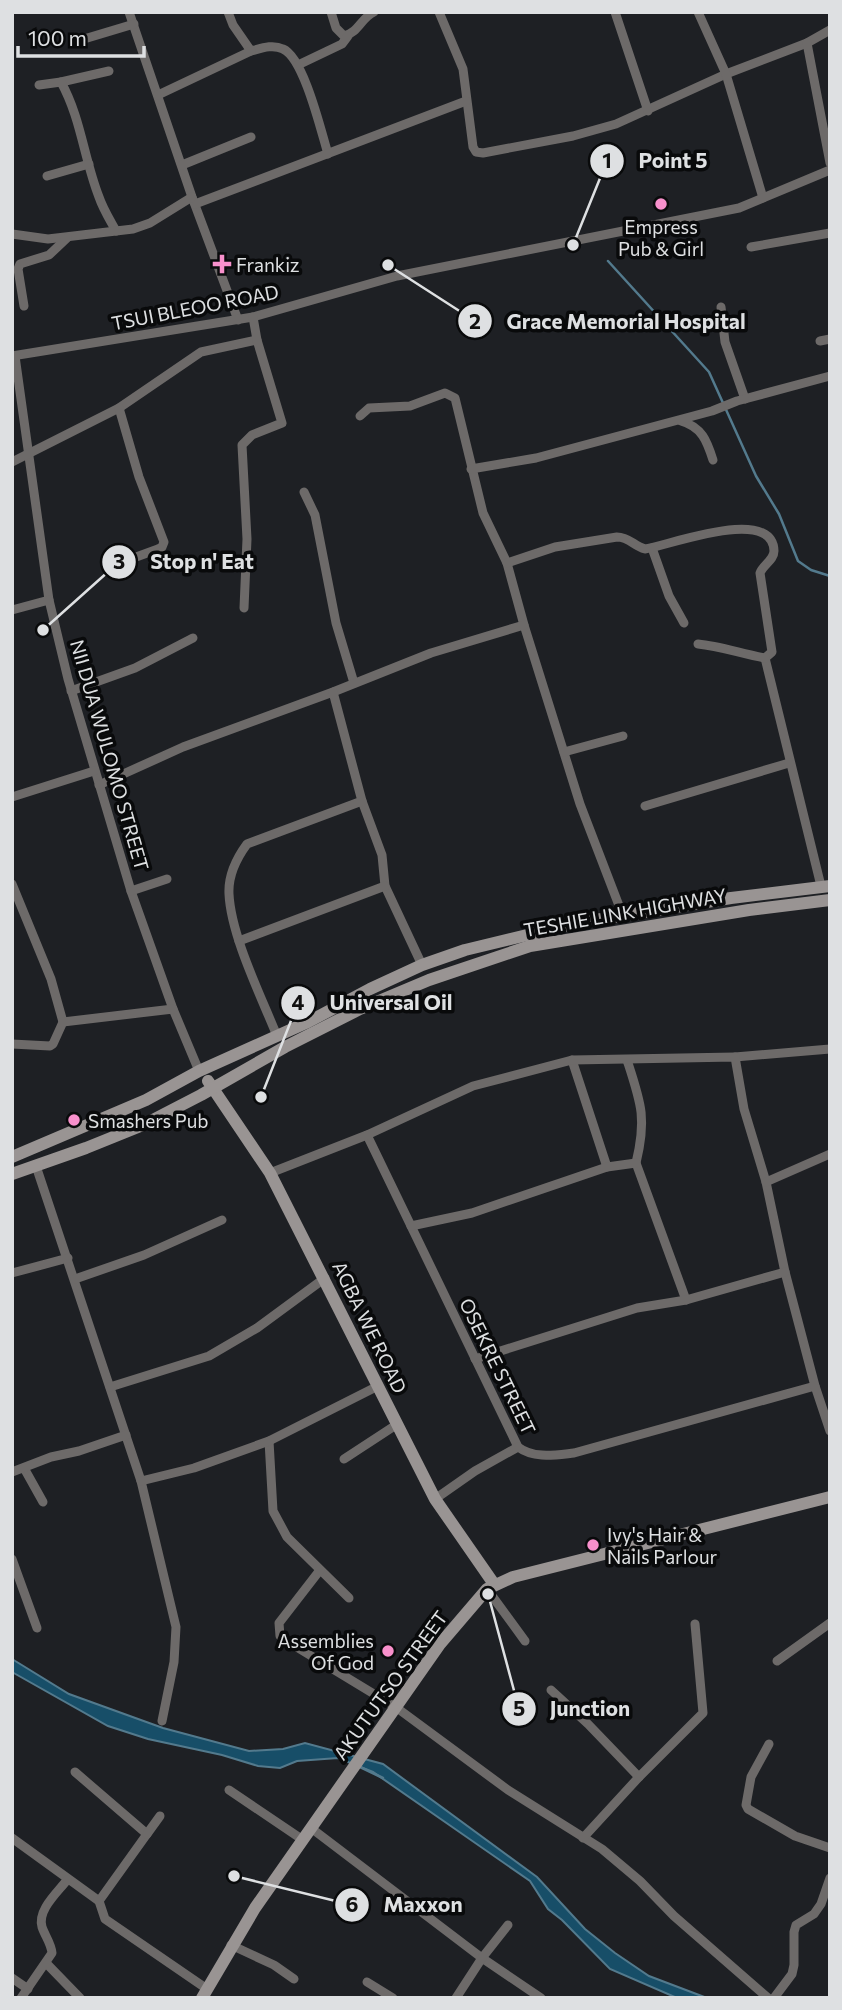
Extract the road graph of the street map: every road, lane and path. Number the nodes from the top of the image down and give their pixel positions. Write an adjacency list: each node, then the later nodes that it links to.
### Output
1 (129, 12): 8 (street)
2 (228, 12): 13 (street)
3 (331, 12): 10 (street)
4 (374, 12): 10 (street)
5 (439, 12): 20 (street)
6 (615, 12): 21 (street)
7 (698, 12): 16 (street)
8 (134, 24): 11 (street); 19 (street)
9 (830, 30): 12 (street)
10 (348, 36): 14 (street)
11 (84, 39)
12 (807, 43): 16 (street); 24 (street)
13 (251, 51): 14 (street); 19 (street)
14 (298, 65): 23 (street)
15 (109, 71): 17 (street)
16 (726, 74): 21 (street); 29 (street)
17 (61, 82): 18 (street); 25 (street)
18 (40, 85)
19 (158, 95): 26 (street)
20 (466, 101): 21 (street); 23 (street)
21 (648, 111)
22 (251, 137): 26 (street)
23 (328, 154): 30 (street)
24 (830, 163)
25 (89, 164): 28 (street); 31 (street)
26 (182, 165): 30 (street)
27 (830, 170): 29 (street, TSUI BLEOO ROAD)
28 (47, 176)
29 (763, 198): 38 (street, TSUI BLEOO ROAD)
30 (194, 201): 31 (street); 39 (street)
31 (116, 231): 34 (street)
32 (830, 233): 35 (street)
33 (12, 234): 34 (street)
34 (67, 238): 36 (street)
35 (751, 247)
36 (24, 306)
37 (721, 307): 43 (street)
38 (253, 317): 39 (street, TSUI BLEOO ROAD); 40 (street)
39 (238, 320): 41 (street, TSUI BLEOO ROAD)
40 (257, 340): 44 (street); 56 (street)
41 (14, 356): 47 (street, NII DUA WULOMO STREET)
42 (830, 376): 43 (street)
43 (741, 400): 46 (street)
44 (119, 408): 47 (street); 54 (street)
45 (360, 416): 50 (street)
46 (678, 420): 48 (street); 50 (street)
47 (28, 454): 49 (street); 55 (street, NII DUA WULOMO STREET)
48 (713, 460)
49 (12, 462)
50 (471, 469): 53 (street)
51 (304, 492): 63 (street)
52 (652, 548): 53 (street); 58 (street); 62 (street)
53 (507, 563): 59 (street)
54 (117, 564)
55 (49, 600): 57 (street); 64 (street, NII DUA WULOMO STREET)
56 (244, 608)
57 (12, 610)
58 (684, 623)
59 (524, 625): 63 (street); 67 (street)
60 (193, 638): 64 (street)
61 (698, 644): 62 (street)
62 (765, 658): 68 (street)
63 (354, 683): 65 (street)
64 (71, 691): 69 (street, NII DUA WULOMO STREET)
65 (333, 692): 70 (street); 72 (street)
66 (623, 736): 67 (street)
67 (564, 752): 80 (street)
68 (789, 764): 73 (street); 77 (street)
69 (94, 771): 70 (street, NII DUA WULOMO STREET); 71 (street)
70 (99, 785): 78 (street, NII DUA WULOMO STREET)
71 (12, 797)
72 (362, 801): 76 (street); 81 (street)
73 (645, 806)
74 (167, 878): 78 (street)
75 (12, 884): 84 (street)
76 (385, 886): 81 (street); 82 (street)
77 (825, 886): 80 (main road, TESHIE LINK HIGHWAY)
78 (131, 891): 83 (street, NII DUA WULOMO STREET)
79 (830, 900): 92 (main road, TESHIE LINK HIGHWAY)
80 (623, 916): 82 (main road, TESHIE LINK HIGHWAY)
81 (239, 941): 85 (street)
82 (422, 965): 85 (main road, TESHIE LINK HIGHWAY)
83 (173, 1009): 84 (street); 91 (street, NII DUA WULOMO STREET)
84 (63, 1022): 86 (street)
85 (277, 1036): 91 (main road, TESHIE LINK HIGHWAY)
86 (12, 1044)
87 (830, 1049): 88 (street)
88 (735, 1057): 90 (street); 101 (street)
89 (572, 1060): 90 (street); 93 (street); 98 (street)
90 (626, 1060): 96 (street)
91 (200, 1072): 92 (main road, AGBA WE ROAD); 95 (main road, TESHIE LINK HIGHWAY)
92 (213, 1086): 97 (main road, TESHIE LINK HIGHWAY); 99 (main road, AGBA WE ROAD)
93 (367, 1135): 99 (street); 103 (street, OSEKRE STREET)
94 (830, 1154): 101 (street)
95 (12, 1157)
96 (636, 1163): 98 (street); 109 (street)
97 (36, 1166): 100 (main road, TESHIE LINK HIGHWAY); 104 (street)
98 (607, 1167): 103 (street)
99 (270, 1172): 107 (main road, AGBA WE ROAD)
100 (12, 1174)
101 (766, 1182): 105 (street)
102 (222, 1220): 108 (street)
103 (411, 1226): 110 (street, OSEKRE STREET)
104 (68, 1258): 106 (street); 108 (street)
105 (785, 1272): 109 (street); 112 (street)
106 (12, 1273)
107 (325, 1278): 111 (main road, AGBA WE ROAD); 113 (street)
108 (75, 1279): 113 (street)
109 (687, 1300): 110 (street)
110 (475, 1359): 118 (street, OSEKRE STREET)
111 (378, 1386): 114 (main road, AGBA WE ROAD); 117 (street)
112 (815, 1386): 115 (street); 118 (street, OSEKRE STREET)
113 (110, 1387): 116 (street)
114 (396, 1425): 119 (street); 124 (main road, AGBA WE ROAD)
115 (830, 1431)
116 (126, 1435): 120 (street); 122 (street)
117 (269, 1441): 122 (street); 127 (street)
118 (518, 1447): 124 (street)
119 (344, 1459)
120 (24, 1468): 121 (street); 125 (street)
121 (12, 1472)
122 (141, 1481): 137 (street)
123 (830, 1497): 128 (main road)
124 (435, 1499): 128 (main road, AGBA WE ROAD)
125 (43, 1502)
126 (12, 1559): 132 (street)
127 (320, 1570): 129 (street); 136 (street)
128 (491, 1587): 133 (street); 136 (main road, AKUTUTSO STREET)
129 (348, 1598)
130 (830, 1623): 134 (street)
131 (695, 1624): 140 (street)
132 (37, 1629)
133 (525, 1640)
134 (777, 1661)
135 (551, 1690): 140 (street)
136 (397, 1708): 143 (main road, AKUTUTSO STREET); 146 (street)
137 (162, 1721)
138 (769, 1744): 148 (street)
139 (75, 1772): 144 (street)
140 (639, 1777): 146 (street)
141 (229, 1790): 147 (street)
142 (160, 1816): 144 (street)
143 (311, 1828): 147 (main road, AKUTUTSO STREET); 154 (street)
144 (147, 1834): 151 (street)
145 (12, 1838): 150 (street)
146 (583, 1838): 166 (street)
147 (303, 1840): 153 (main road, AKUTUTSO STREET)
148 (830, 1848)
149 (830, 1878): 167 (street)
150 (67, 1880): 151 (street); 155 (street)
151 (99, 1901): 160 (street)
152 (508, 1925): 154 (street)
153 (231, 1945): 157 (street); 160 (main road, AKUTUTSO STREET)
154 (482, 1958): 164 (street); 165 (street)
155 (46, 1963): 159 (street); 162 (street)
156 (12, 1978): 159 (street)
157 (294, 1979)
158 (367, 1982): 163 (street)
159 (28, 1989): 161 (street)
160 (204, 1994)
161 (21, 1998)
162 (80, 1998)
163 (393, 1998)
164 (456, 1998)
165 (541, 1998)
166 (768, 1998)
167 (774, 1998)

